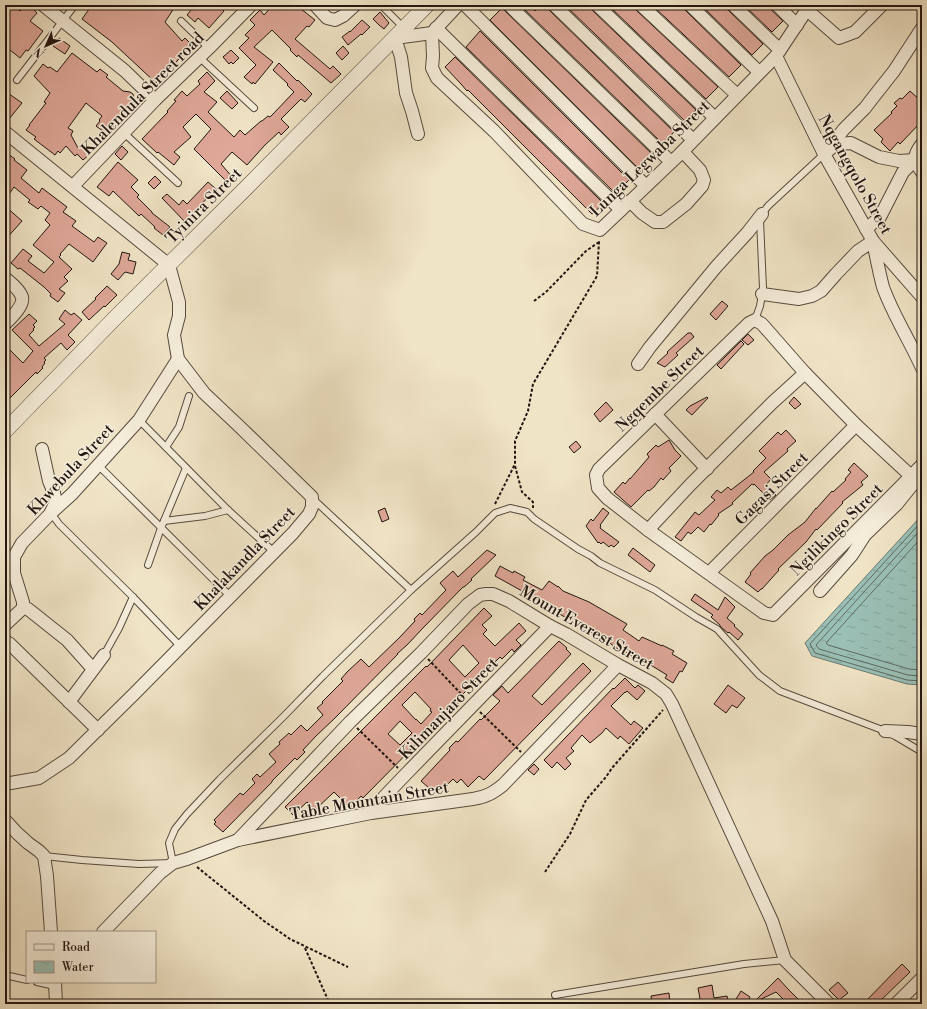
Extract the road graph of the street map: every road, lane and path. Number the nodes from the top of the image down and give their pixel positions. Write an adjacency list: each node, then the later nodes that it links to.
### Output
1 (43, 5): 19 (street)
2 (75, 5): 19 (lane)
3 (251, 5): 25 (street, Khalendula Street road)
4 (314, 5): 5 (street)
5 (355, 5)
6 (381, 5): 24 (lane)
7 (427, 5): 24 (street, Tyinira Street)
8 (458, 5): 23 (street)
9 (465, 5): 46 (street)
10 (509, 5): 42 (street)
11 (554, 5): 37 (street)
12 (597, 5): 33 (street)
13 (641, 5): 30 (street)
14 (690, 5): 28 (street)
15 (734, 5): 26 (street, Nqgangqolo Street)
16 (777, 5): 21 (street)
17 (882, 5): 18 (street)
18 (808, 7): 21 (street, Lunga Legwaba Street)
19 (62, 20): 29 (lane); 31 (street)
20 (181, 21): 25 (lane)
21 (797, 25): 26 (street, Lunga Legwaba Street)
22 (922, 28): 40 (street)
23 (434, 30): 24 (street); 48 (street); 50 (street, Lunga Legwaba Street)
24 (399, 33): 36 (street); 54 (street, Tyinira Street)
25 (209, 48): 27 (street, Khalendula Street road)
26 (778, 53): 28 (street, Lunga Legwaba Street); 40 (street, Nqgangqolo Street)
27 (199, 57): 31 (street, Khalendula Street road); 32 (lane)
28 (759, 72): 30 (street, Lunga Legwaba Street)
29 (17, 80)
30 (737, 95): 33 (street, Lunga Legwaba Street)
31 (155, 100): 35 (street, Khalendula Street road)
32 (254, 108)
33 (715, 118): 37 (street, Lunga Legwaba Street)
34 (5, 132): 45 (street)
35 (124, 133): 44 (lane); 45 (street, Khalendula Street road)
36 (418, 134)
37 (693, 140): 39 (street, Lunga Legwaba Street)
38 (922, 144): 41 (street)
39 (681, 152): 42 (street, Lunga Legwaba Street); 47 (street)
40 (824, 154): 41 (street); 49 (lane); 51 (street, Nqgangqolo Street)
41 (915, 160): 43 (street); 51 (street)
42 (671, 162): 46 (street, Lunga Legwaba Street)
43 (922, 172)
44 (178, 183)
45 (73, 186): 54 (street)
46 (646, 186): 47 (street, Lunga Legwaba Street)
47 (630, 201): 48 (street, Lunga Legwaba Street)
48 (621, 210): 50 (street, Lunga Legwaba Street)
49 (762, 214): 56 (lane); 62 (street)
50 (589, 226): 52 (path)
51 (866, 229): 53 (street, Nqgangqolo Street)
52 (599, 242): 58 (path); 72 (path)
53 (873, 242): 56 (street); 57 (street, Nqgangqolo Street); 63 (street)
54 (169, 265): 61 (street, Khalakandla Street); 69 (street, Tyinira Street)
55 (5, 278): 60 (street)
56 (762, 294): 59 (lane)
57 (922, 297)
58 (534, 300)
59 (755, 320): 64 (street); 66 (street, Ngqembe Street)
60 (5, 324)
61 (178, 359): 67 (street, Khwebula Street); 79 (street, Khalakandla Street)
62 (638, 364)
63 (922, 368)
64 (805, 373): 68 (street); 76 (street)
65 (189, 396): 70 (lane)
66 (655, 414): 76 (street); 86 (street, Ngqembe Street)
67 (139, 420): 70 (lane); 74 (street, Khwebula Street)
68 (856, 425): 77 (street); 89 (street, Gagasi Street)
69 (5, 431)
70 (166, 447): 75 (lane)
71 (42, 449): 81 (street)
72 (515, 464): 82 (path); 83 (path)
73 (922, 464): 77 (street, Ngilikingo Street)
74 (98, 465): 81 (street, Khwebula Street); 85 (lane)
75 (186, 468): 80 (lane); 84 (lane)
76 (707, 469): 86 (street)
77 (911, 476): 95 (street, Ngilikingo Street)
78 (922, 482): 91 (street)
79 (312, 497): 87 (street, Khalakandla Street); 90 (lane)
80 (228, 510): 84 (lane); 87 (lane)
81 (51, 513): 93 (lane); 94 (street, Khwebula Street)
82 (495, 513): 83 (lane); 90 (lane)
83 (534, 519): 107 (lane)
84 (164, 521): 85 (lane)
85 (161, 528): 88 (lane); 92 (lane)
86 (648, 530): 89 (street, Ngqembe Street)
87 (274, 552): 92 (street, Khalakandla Street)
88 (148, 565)
89 (709, 573): 95 (street, Ngqembe Street)
90 (411, 590): 117 (lane)
91 (820, 591)
92 (230, 596): 99 (street, Khalakandla Street)
93 (133, 597): 99 (lane); 100 (lane)
94 (22, 608): 96 (street); 102 (street)
95 (773, 615)
96 (5, 625)
97 (550, 626): 101 (street, Mount Everest Street); 105 (street, Mount Everest Street); 110 (street, Kilimanjaro Street)
98 (5, 641): 103 (street)
99 (181, 647): 106 (street, Khalakandla Street)
100 (104, 655): 102 (street)
101 (618, 665): 104 (street, Mount Everest Street); 112 (street, Table Mountain Street)
102 (93, 669): 103 (street)
103 (69, 702): 106 (street)
104 (671, 702): 118 (path); 122 (street, Mount Everest Street)
105 (350, 722): 110 (path); 114 (street, Mount Everest Street)
106 (98, 730): 111 (street, Khalakandla Street)
107 (885, 731): 108 (street); 109 (lane)
108 (922, 734)
109 (922, 752)
110 (405, 775): 112 (street, Kilimanjaro Street)
111 (5, 784)
112 (371, 813): 114 (street, Table Mountain Street)
113 (5, 820): 115 (street)
114 (238, 840): 116 (street, Table Mountain Street)
115 (44, 856): 117 (lane); 119 (street)
116 (187, 859): 117 (street, Table Mountain Street); 121 (path)
117 (173, 863): 120 (street, Table Mountain Street)
118 (545, 872)
119 (51, 931)
120 (104, 931)
121 (305, 946): 123 (path); 130 (path)
122 (785, 960): 128 (lane); 131 (street, Mount Everest Street)
123 (348, 967)
124 (5, 975): 126 (lane)
125 (922, 978): 132 (street)
126 (26, 980)
127 (56, 983): 129 (street)
128 (555, 995)
129 (56, 1004)
130 (333, 1004)
131 (829, 1004)
132 (896, 1004)

